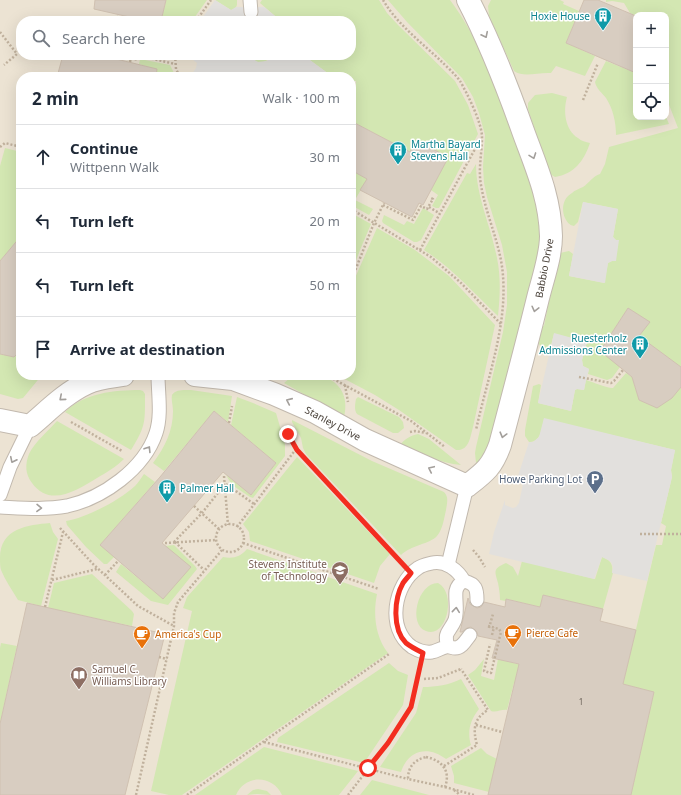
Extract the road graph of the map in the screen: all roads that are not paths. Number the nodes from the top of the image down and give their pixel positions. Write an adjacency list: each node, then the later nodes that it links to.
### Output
1 (468, 0): 7 (street, Babbio Drive, one-way to 7)
2 (87, 380): 6 (street, one-way to 6)
3 (158, 380): 9 (lane, one-way to 3)
4 (240, 380): 7 (street, Stanley Drive, one-way to 4)
5 (0, 420): 6 (street)
6 (30, 426): 8 (lane, one-way to 8)
7 (467, 486): 10 (lane)
8 (0, 495)
9 (0, 507)
10 (448, 565): 11 (lane); 14 (lane)
11 (464, 581): 12 (lane); 14 (lane, one-way to 11)
12 (477, 600)
13 (470, 635): 14 (lane)
14 (448, 646)

